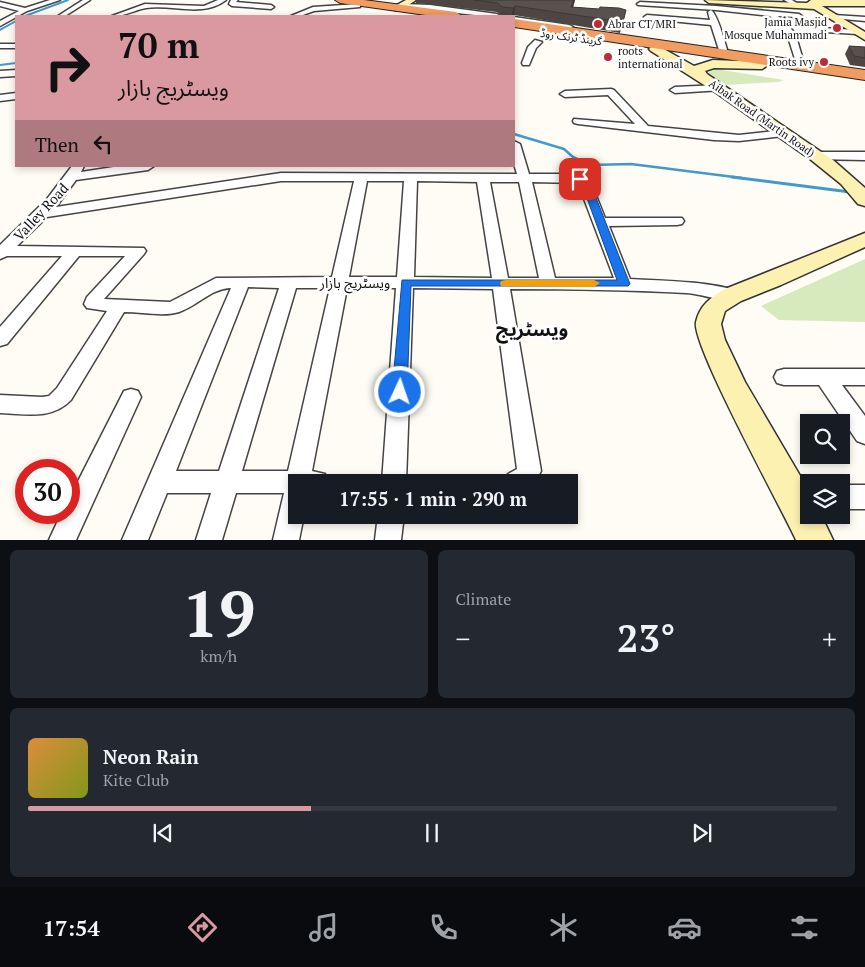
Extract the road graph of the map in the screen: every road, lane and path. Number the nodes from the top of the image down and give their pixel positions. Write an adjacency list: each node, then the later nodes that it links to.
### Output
1 (57, 0): 24 (street)
2 (87, 0): 30 (street)
3 (187, 0): 19 (street)
4 (223, 0): 10 (street); 21 (street)
5 (310, 0): 16 (street)
6 (340, 0): 17 (highway)
7 (686, 0): 22 (street)
8 (728, 0): 11 (street); 15 (street)
9 (826, 1): 13 (street); 20 (street)
10 (234, 2): 23 (street); 33 (street)
11 (791, 2): 20 (street)
12 (665, 3): 18 (street); 22 (street)
13 (865, 3)
14 (0, 4): 24 (street)
15 (711, 4): 22 (street); 26 (street); 42 (street)
16 (315, 5): 34 (street); 35 (highway)
17 (405, 5): 36 (highway); 37 (street)
18 (640, 5): 25 (street); 27 (street)
19 (174, 6): 21 (street); 31 (street)
20 (815, 6): 39 (street)
21 (192, 7): 32 (street)
22 (692, 7)
23 (271, 8)
24 (26, 10): 29 (street)
25 (634, 10)
26 (740, 10): 28 (street); 41 (street)
27 (679, 14)
28 (772, 14): 43 (street); 56 (street)
29 (20, 15)
30 (63, 15)
31 (118, 15)
32 (173, 15)
33 (206, 15)
34 (296, 15)
35 (423, 15)
36 (451, 15)
37 (490, 15)
38 (515, 18): 47 (street)
39 (834, 18): 40 (street); 49 (street)
40 (865, 19)
41 (738, 21)
42 (715, 23): 44 (street); 54 (street)
43 (806, 23)
44 (646, 24)
45 (515, 25): 54 (highway, گرینڈ ٹرنک روڈ)
46 (515, 25): 53 (highway, گرینڈ ٹرنک روڈ)
47 (569, 27)
48 (825, 30): 49 (street)
49 (860, 31)
50 (538, 42): 57 (street)
51 (0, 46): 52 (street)
52 (15, 46)
53 (657, 48): 55 (highway, گرینڈ ٹرنک روڈ); 58 (highway, گرینڈ ٹرنک روڈ); 61 (street, Aibak Road (Martin Road))
54 (724, 53): 55 (highway, گرینڈ ٹرنک روڈ)
55 (744, 57): 62 (highway, گرینڈ ٹرنک روڈ)
56 (799, 60)
57 (526, 63)
58 (762, 65): 61 (street); 63 (highway, گرینڈ ٹرنک روڈ)
59 (15, 73): 60 (street)
60 (0, 74)
61 (700, 75): 64 (street, Aibak Road (Martin Road))
62 (865, 75)
63 (865, 80)
64 (719, 88): 65 (street); 71 (street, Aibak Road (Martin Road))
65 (675, 90)
66 (565, 94): 70 (street)
67 (15, 96): 68 (street)
68 (0, 98)
69 (578, 121): 70 (street)
70 (645, 129): 71 (street)
71 (783, 133): 73 (street, Aibak Road (Martin Road))
72 (515, 147): 82 (street)
73 (816, 156): 74 (street); 83 (street, Aibak Road (Martin Road))
74 (865, 156)
75 (136, 167): 76 (street)
76 (75, 172): 84 (street, Valley Road)
77 (280, 172): 79 (street); 84 (street)
78 (385, 172): 79 (street); 80 (street)
79 (361, 177): 92 (street)
80 (411, 177): 81 (street); 93 (street)
81 (483, 178): 82 (street); 95 (street)
82 (524, 178): 86 (street); 94 (street)
83 (860, 193)
84 (43, 213): 89 (street, Valley Road)
85 (677, 221): 86 (street)
86 (600, 222): 96 (street)
87 (865, 238): 97 (street)
88 (75, 251): 89 (street); 98 (street); 99 (street)
89 (1, 253)
90 (242, 282): 91 (street, ویسٹریج بازار); 98 (street, ویسٹریج بازار); 109 (street)
91 (289, 283): 92 (street, ویسٹریج بازار); 110 (street)
92 (340, 283): 93 (street, ویسٹریج بازار); 106 (street)
93 (406, 283): 95 (street, ویسٹریج بازار); 107 (street)
94 (548, 283): 95 (street, ویسٹریج بازار); 96 (street, ویسٹریج بازار)
95 (501, 284): 108 (street)
96 (624, 284): 97 (street, ویسٹریج بازار)
97 (733, 295): 112 (street)
98 (118, 307): 104 (street)
99 (0, 339)
100 (784, 377): 101 (street)
101 (825, 377): 102 (street); 105 (street)
102 (865, 377)
103 (132, 397): 118 (street)
104 (0, 404)
105 (865, 434)
106 (300, 474)
107 (394, 474)
108 (527, 474)
109 (159, 482): 110 (street); 119 (street)
110 (227, 482): 111 (street); 120 (street)
111 (288, 482)
112 (800, 494)
113 (850, 497): 114 (street)
114 (865, 497)
115 (289, 524): 121 (street)
116 (390, 524): 122 (street)
117 (810, 524): 123 (street)
118 (62, 540)
119 (135, 540)
120 (208, 540)
121 (286, 540)
122 (388, 540)
123 (814, 540)

